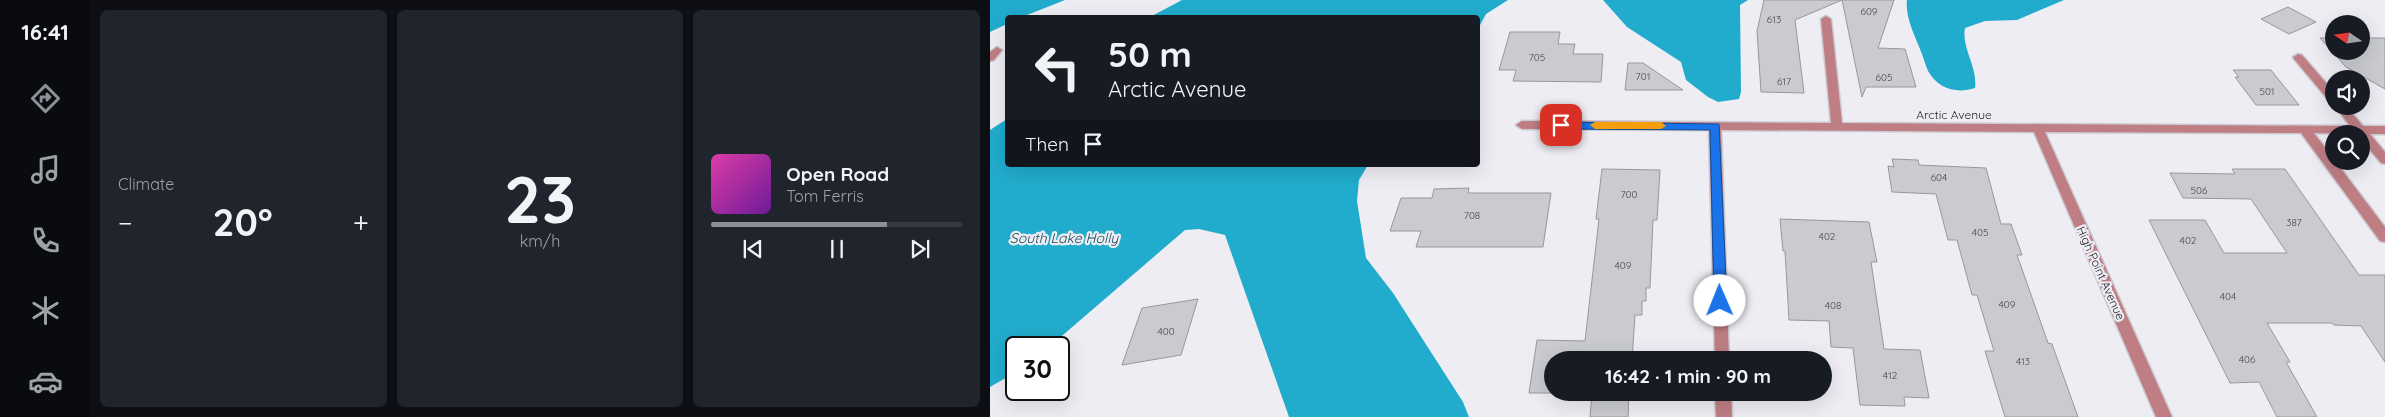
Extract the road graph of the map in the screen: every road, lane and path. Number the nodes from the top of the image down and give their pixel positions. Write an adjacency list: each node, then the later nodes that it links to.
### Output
1 (1826, 19): 8 (street)
2 (2298, 57): 3 (street)
3 (2325, 88)
4 (2348, 115): 6 (street)
5 (1522, 125): 7 (street, Arctic Avenue)
6 (2356, 125)
7 (1715, 126): 8 (street, Arctic Avenue); 17 (street)
8 (1837, 127): 9 (street, Arctic Avenue)
9 (2038, 128): 10 (street, Arctic Avenue); 20 (street, High Point Avenue)
10 (2304, 129): 11 (street, Arctic Avenue); 16 (street)
11 (2325, 129)
12 (2370, 130): 13 (street, Arctic Avenue)
13 (2385, 130)
14 (2370, 142): 15 (street)
15 (2385, 160)
16 (2385, 237)
17 (1722, 351)
18 (1723, 401): 19 (street)
19 (1724, 417)
20 (2164, 417)

